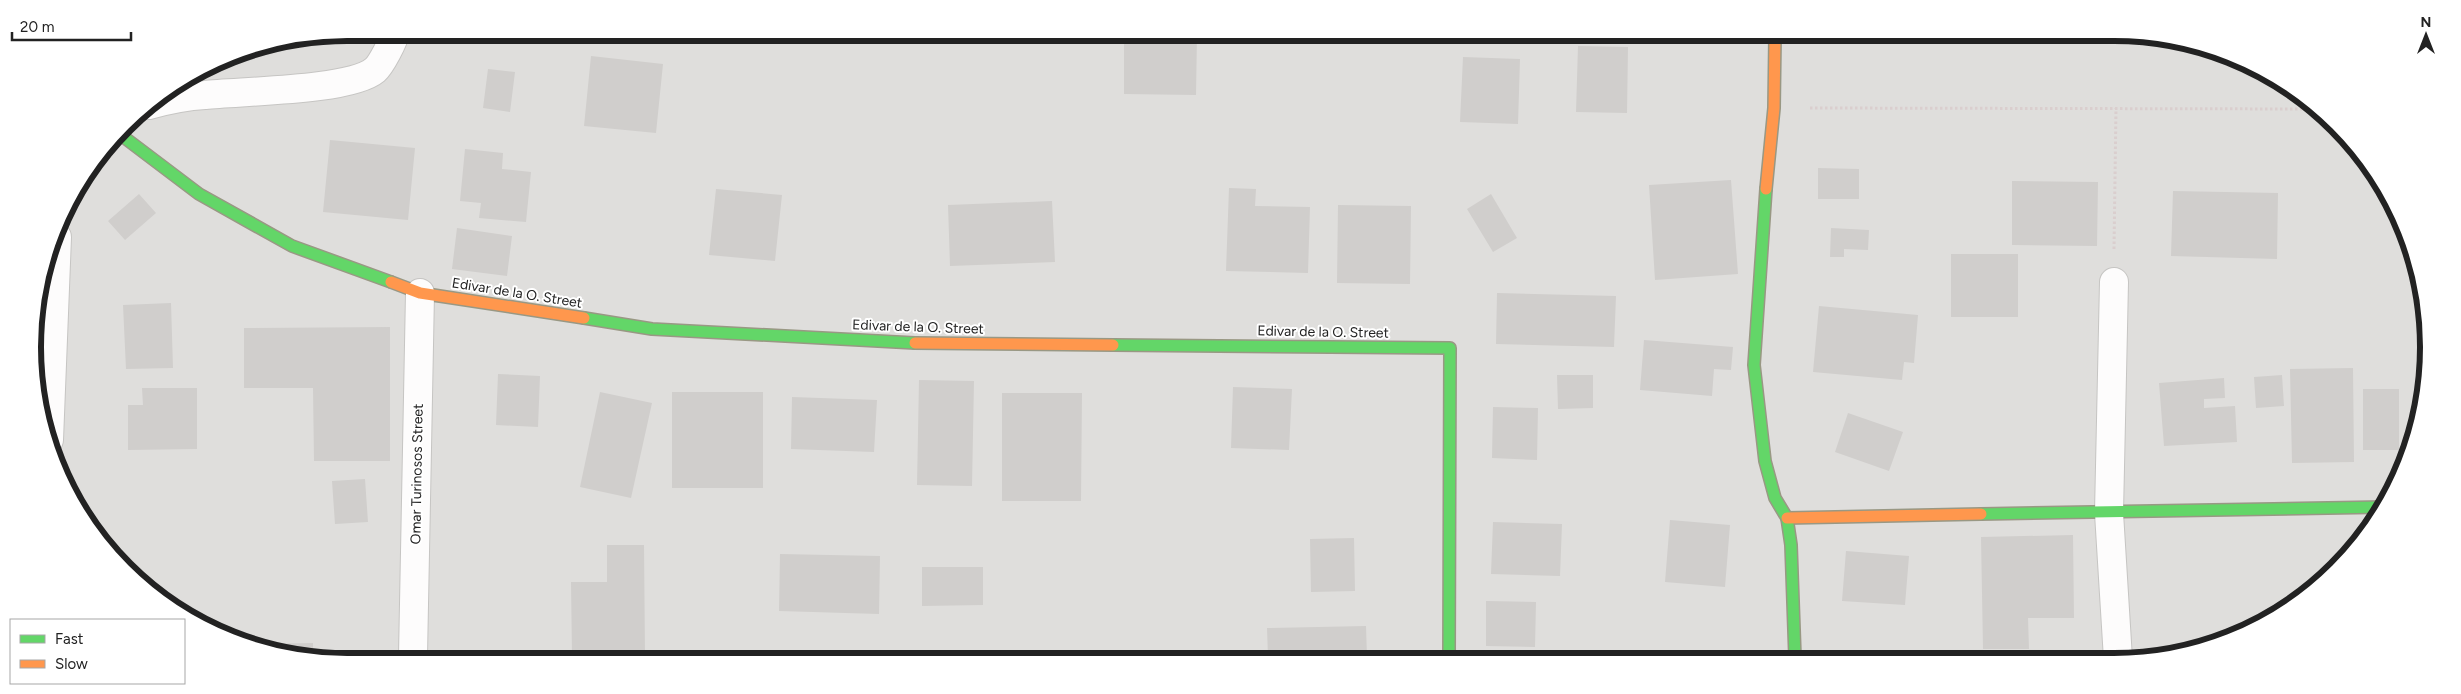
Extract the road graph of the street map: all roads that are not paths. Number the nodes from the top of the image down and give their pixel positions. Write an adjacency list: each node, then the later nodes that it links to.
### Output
1 (391, 41): 3 (street)
2 (1775, 41): 11 (street)
3 (167, 100)
4 (124, 138): 7 (street, Edivar de la O. Street)
5 (56, 251): 8 (street)
6 (2114, 282): 10 (street)
7 (420, 293): 12 (street, Omar Turinosos Street); 13 (street, Edivar de la O. Street)
8 (50, 418)
9 (2374, 508): 10 (street)
10 (2109, 513): 11 (street); 15 (street)
11 (1787, 518): 14 (street)
12 (413, 653)
13 (1449, 653)
14 (1795, 653)
15 (2118, 653)

